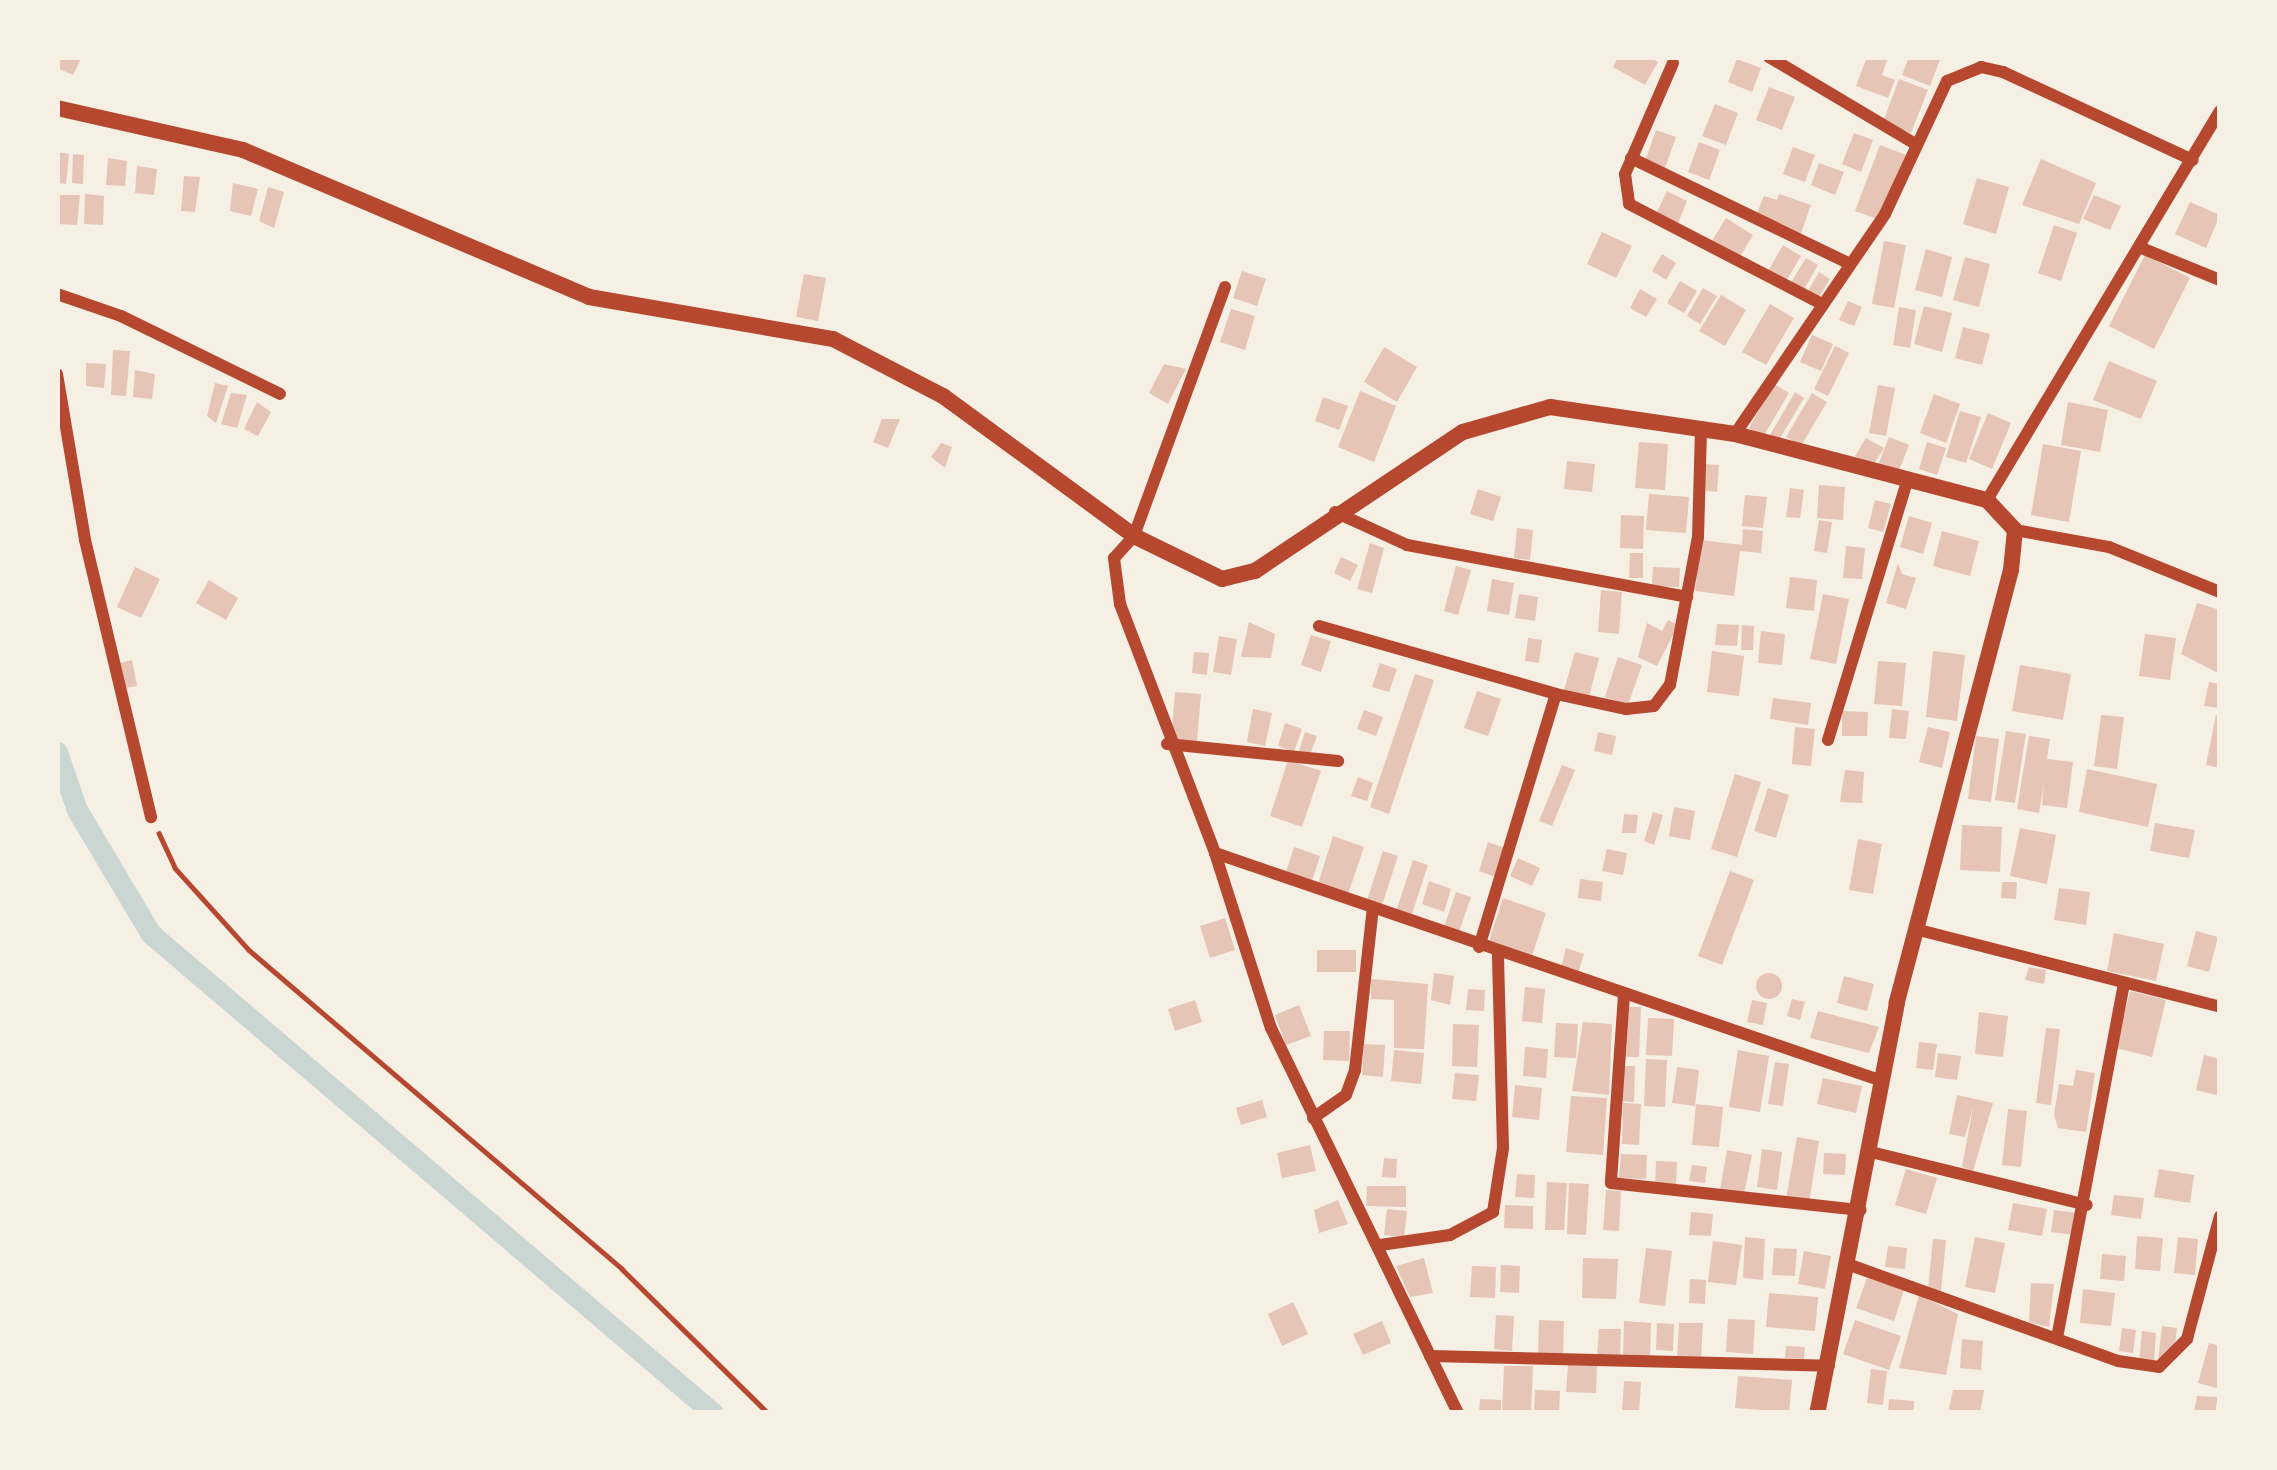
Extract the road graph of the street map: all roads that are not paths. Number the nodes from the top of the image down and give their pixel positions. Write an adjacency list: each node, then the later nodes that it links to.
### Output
1 (1768, 57): 5 (street)
2 (1673, 63): 6 (street)
3 (57, 108): 22 (main road)
4 (2220, 111): 7 (street)
5 (1917, 145): 7 (street); 9 (street)
6 (1631, 158): 9 (street); 13 (street)
7 (2193, 160): 8 (street)
8 (2139, 248): 10 (street); 19 (street)
9 (1850, 265): 13 (street)
10 (2220, 280)
11 (1226, 287): 22 (street)
12 (57, 294): 15 (street)
13 (1822, 304): 17 (street)
14 (57, 374): 30 (street)
15 (280, 394)
16 (1700, 428): 17 (main road); 20 (main road); 24 (street)
17 (1735, 434): 18 (main road)
18 (1908, 479): 19 (main road); 27 (street)
19 (1987, 500): 21 (main road)
20 (1335, 512): 22 (main road); 24 (street)
21 (2015, 530): 23 (street); 33 (main road)
22 (1134, 536): 28 (street)
23 (2220, 592)
24 (1687, 597): 26 (street)
25 (1318, 626): 26 (street)
26 (1556, 694): 34 (street)
27 (1828, 740)
28 (1168, 744): 29 (street); 31 (street)
29 (1338, 761)
30 (152, 817)
31 (1215, 853): 32 (street); 40 (street)
32 (1372, 907): 34 (street); 40 (street)
33 (1915, 928): 36 (street); 39 (main road)
34 (1479, 947): 35 (street)
35 (1498, 954): 37 (street); 45 (street)
36 (2124, 982): 38 (street); 42 (street)
37 (1624, 995): 39 (street); 43 (street)
38 (2220, 1007)
39 (1882, 1081): 41 (main road)
40 (1313, 1118): 45 (street)
41 (1871, 1152): 42 (street); 43 (main road)
42 (2087, 1204): 47 (street)
43 (1861, 1210): 46 (main road)
44 (2220, 1216): 47 (street)
45 (1380, 1245): 48 (street)
46 (1850, 1265): 47 (street); 49 (main road)
47 (2056, 1338)
48 (1430, 1356): 49 (street); 50 (street)
49 (1829, 1366): 51 (main road)
50 (1458, 1413)
51 (1817, 1413)

